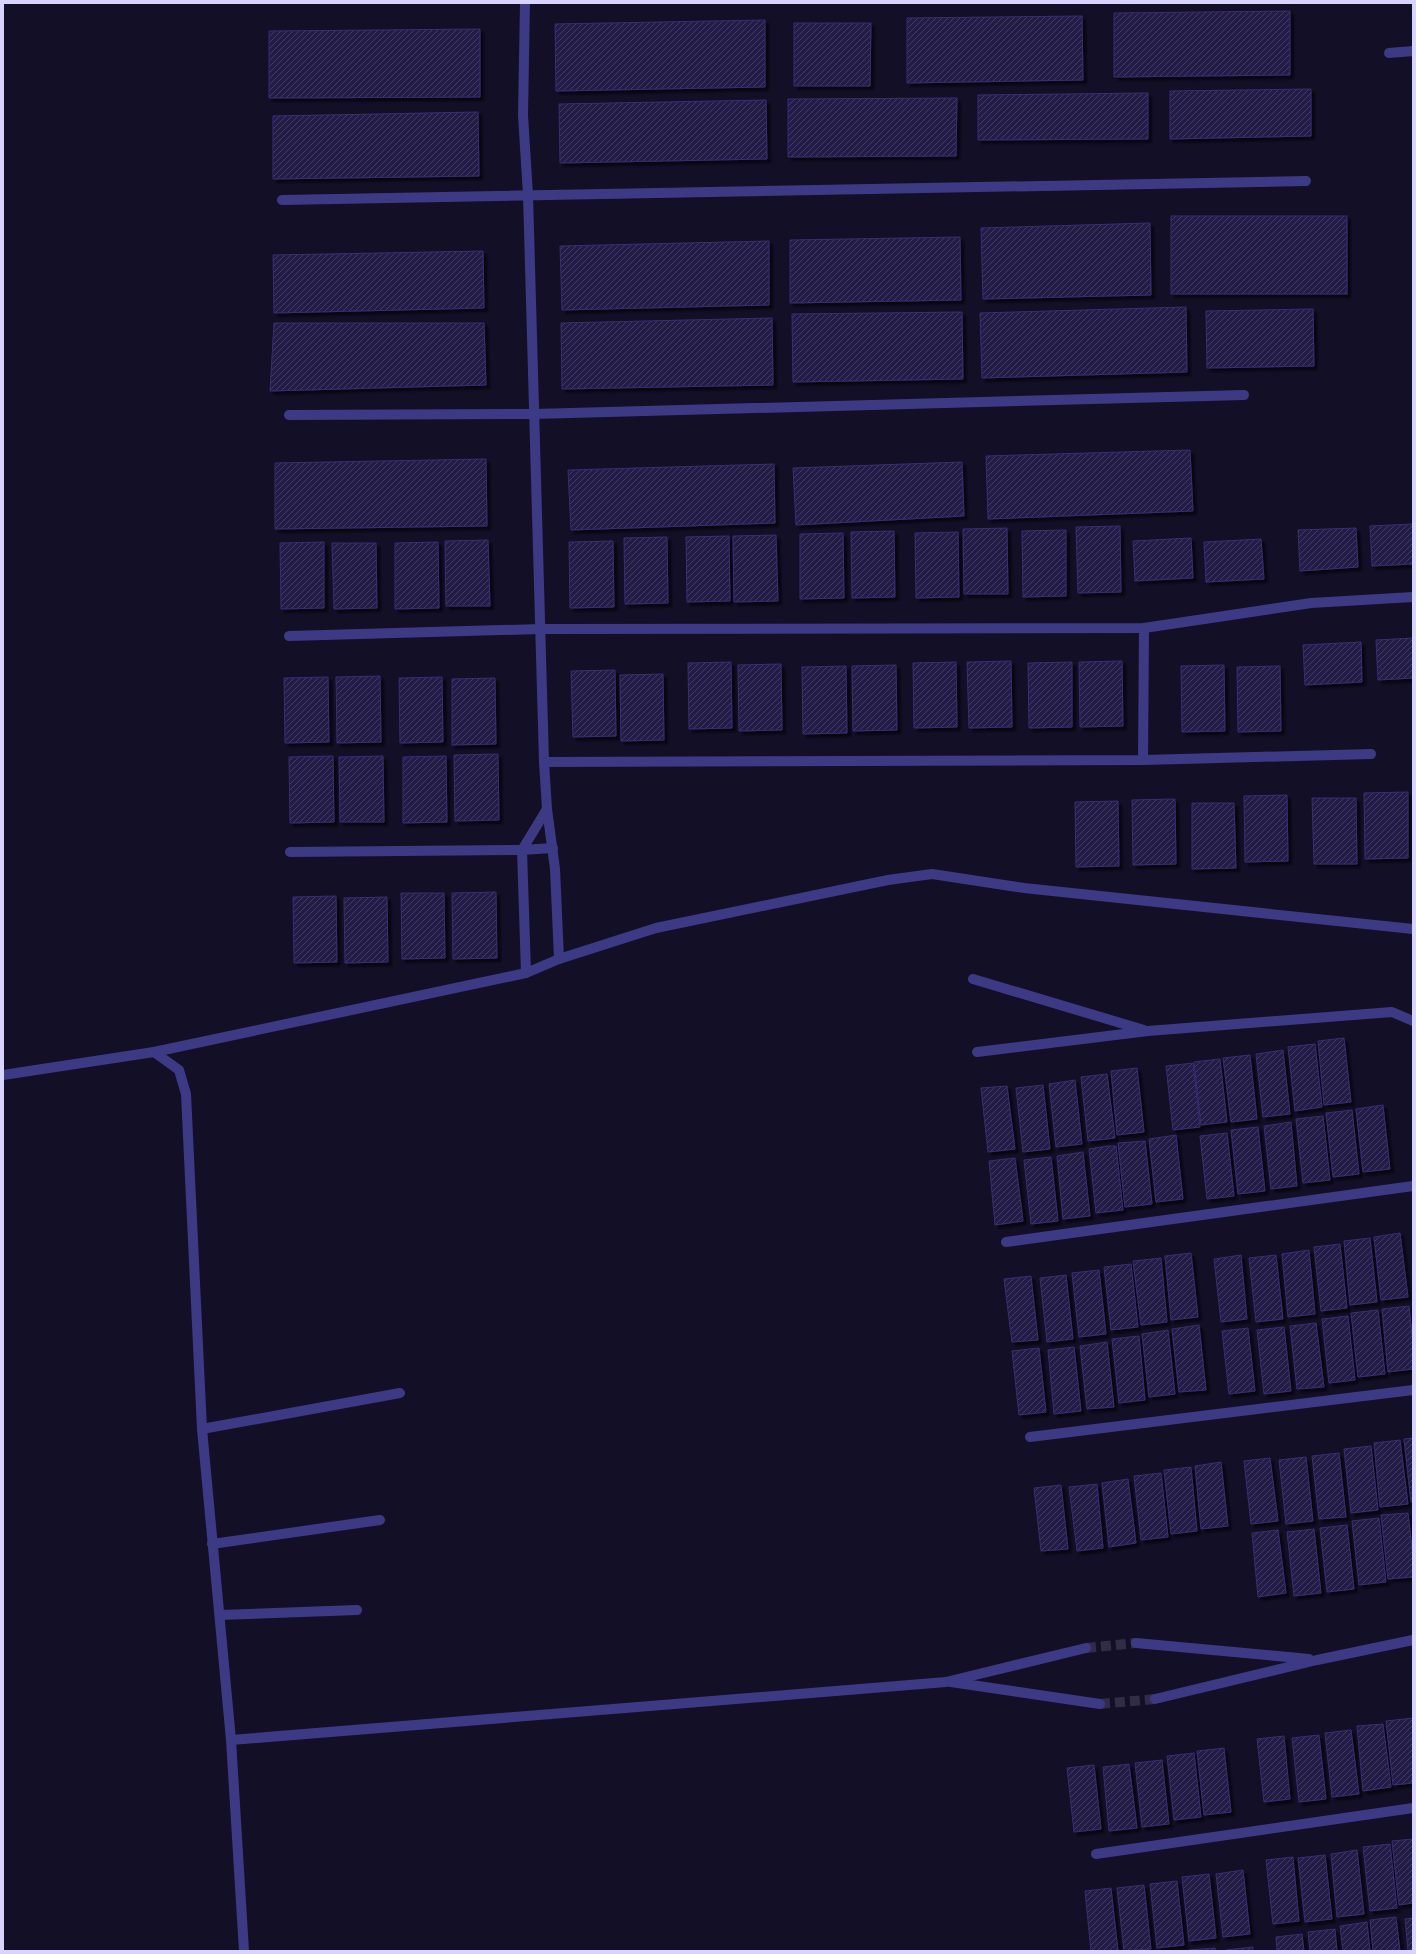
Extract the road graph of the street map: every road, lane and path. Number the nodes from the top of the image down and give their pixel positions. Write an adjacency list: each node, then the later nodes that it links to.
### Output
1 (525, 3): 5 (street)
2 (1413, 51): 3 (street)
3 (1389, 53)
4 (1306, 181): 5 (street)
5 (528, 195): 6 (street); 8 (street)
6 (282, 200)
7 (1244, 395): 8 (street)
8 (534, 414): 9 (street); 12 (street)
9 (289, 415)
10 (1413, 597): 11 (street)
11 (1144, 628): 12 (street); 15 (street)
12 (541, 629): 13 (street); 16 (street)
13 (289, 636)
14 (1371, 754): 15 (street)
15 (1143, 760): 16 (street)
16 (544, 762): 17 (street)
17 (547, 809): 18 (street); 19 (street)
18 (552, 848): 19 (street); 22 (street)
19 (522, 850): 20 (street); 23 (street)
20 (290, 852)
21 (1413, 930): 22 (street)
22 (559, 959): 23 (street)
23 (526, 973): 27 (street)
24 (974, 979): 26 (street)
25 (1413, 1021): 26 (street)
26 (1148, 1031): 28 (street)
27 (154, 1052): 29 (street); 34 (street)
28 (977, 1052)
29 (3, 1075)
30 (1413, 1186): 31 (street)
31 (1006, 1242)
32 (1413, 1390): 35 (street)
33 (400, 1393): 34 (street)
34 (202, 1429): 37 (street)
35 (1030, 1437)
36 (380, 1520): 37 (street)
37 (212, 1544): 39 (street)
38 (357, 1610): 39 (street)
39 (220, 1615): 47 (street)
40 (1413, 1640): 43 (street)
41 (1136, 1644): 43 (street)
42 (1086, 1648): 44 (street)
43 (1317, 1660): 45 (street)
44 (946, 1682): 46 (street); 47 (street)
45 (1155, 1699)
46 (1100, 1704)
47 (232, 1740): 50 (street)
48 (1413, 1808): 49 (street)
49 (1096, 1854)
50 (244, 1951)

